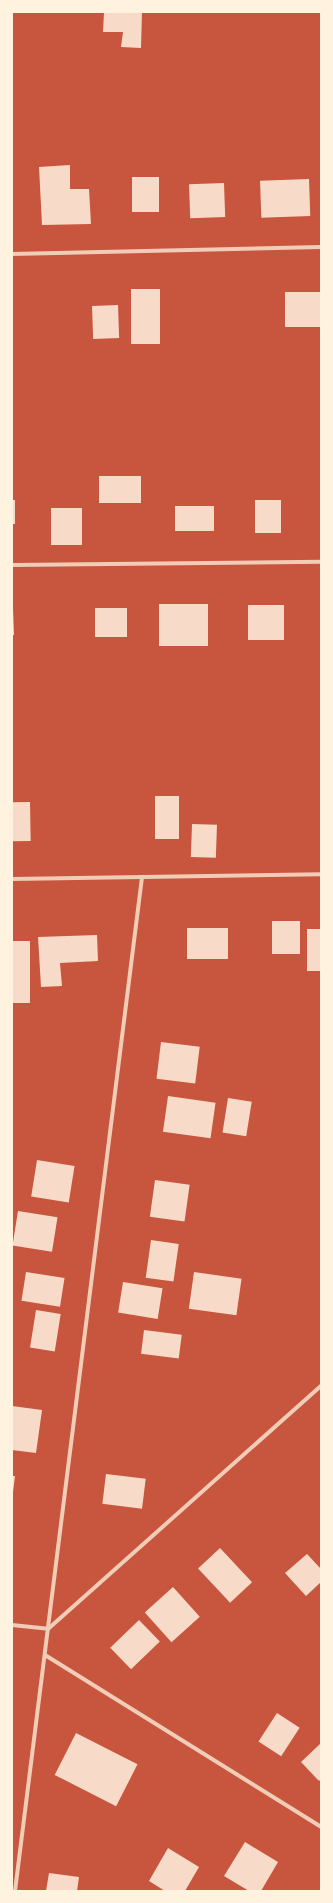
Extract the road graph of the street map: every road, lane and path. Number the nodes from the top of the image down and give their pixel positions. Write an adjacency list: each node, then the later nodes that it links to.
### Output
1 (321, 247): 2 (street)
2 (12, 254)
3 (321, 562): 4 (street)
4 (12, 565)
5 (321, 874): 6 (street)
6 (142, 877): 7 (street); 10 (street)
7 (12, 879)
8 (321, 1386): 10 (street)
9 (12, 1624): 10 (street)
10 (48, 1629): 11 (street)
11 (45, 1655): 12 (street); 13 (street)
12 (321, 1827)
13 (15, 1891)

